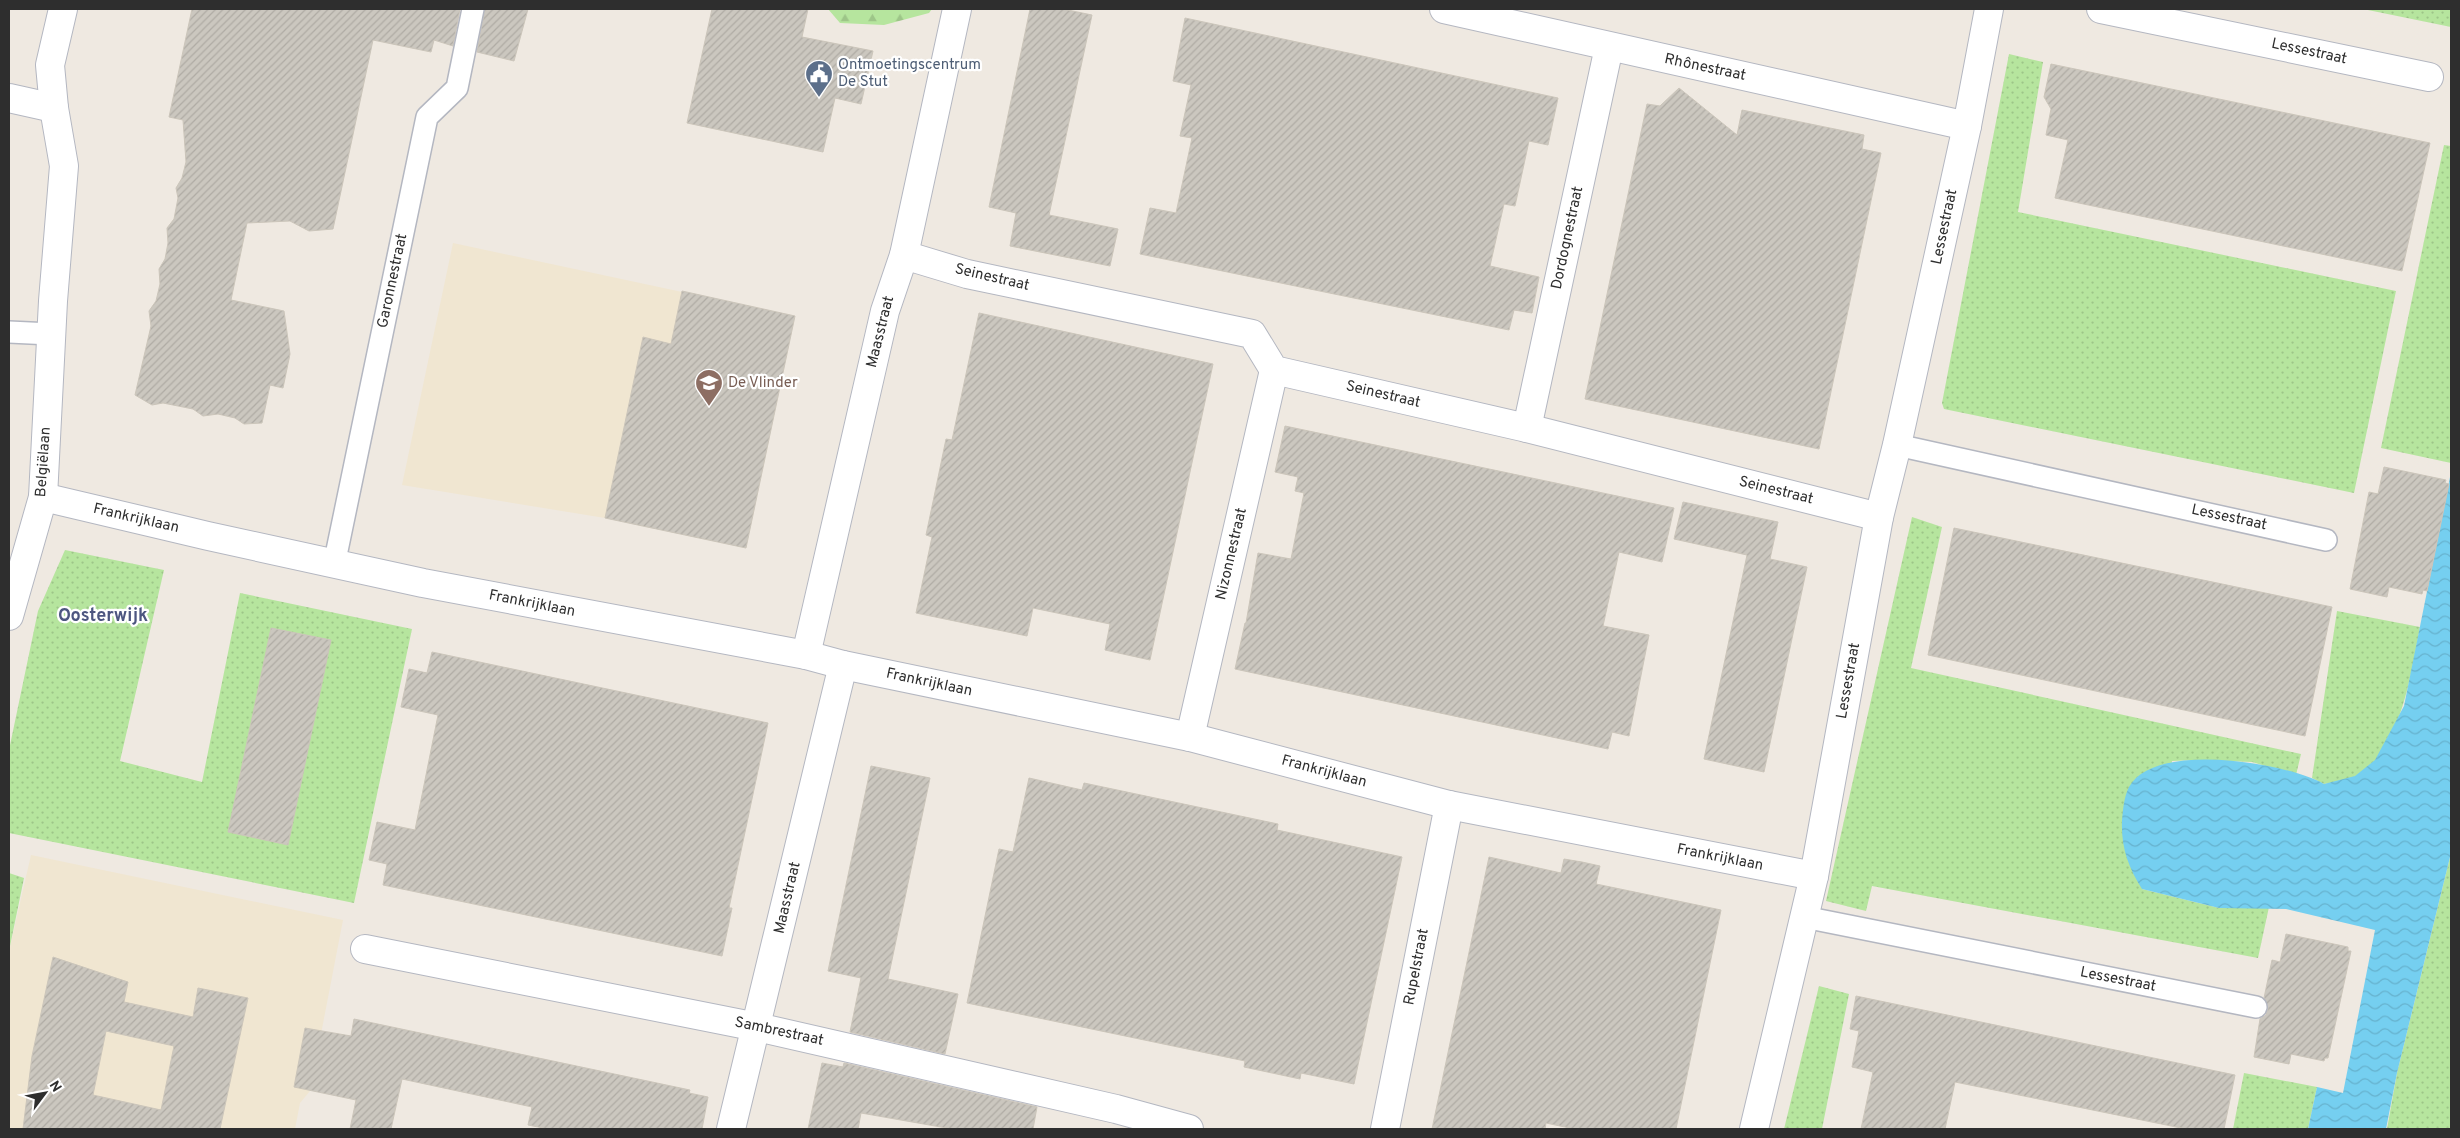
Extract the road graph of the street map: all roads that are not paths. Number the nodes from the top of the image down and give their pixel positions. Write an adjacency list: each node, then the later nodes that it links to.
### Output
1 (63, 9): 10 (street, Belgiëlaan)
2 (473, 9): 21 (lane, Garonnestraat)
3 (957, 9): 12 (street, Maasstraat)
4 (1444, 9): 7 (street, Rhônestraat)
5 (1989, 9): 11 (street, Lessestraat)
6 (2101, 9): 8 (street, Lessestraat)
7 (1609, 47): 11 (street, Rhônestraat); 16 (street, Dordognestraat)
8 (2429, 77)
9 (9, 98): 10 (street)
10 (54, 108): 14 (street, Belgiëlaan)
11 (1967, 126): 17 (street, Lessestraat)
12 (904, 255): 15 (street, Seinestraat); 23 (street, Maasstraat)
13 (9, 332): 14 (lane)
14 (52, 334): 18 (street, Belgiëlaan)
15 (1274, 370): 16 (street, Seinestraat); 25 (street, Nizonnestraat)
16 (1526, 428): 19 (street, Seinestraat)
17 (1897, 445): 19 (street, Lessestraat); 20 (lane, Lessestraat)
18 (43, 497): 21 (street, Frankrijklaan); 22 (street, Belgiëlaan)
19 (1879, 517): 27 (street, Lessestraat)
20 (2326, 540)
21 (334, 565): 23 (street, Frankrijklaan)
22 (9, 616)
23 (806, 655): 24 (street, Frankrijklaan)
24 (843, 665): 25 (street, Frankrijklaan); 31 (street, Maasstraat)
25 (1190, 737): 26 (street, Frankrijklaan)
26 (1449, 805): 27 (street, Frankrijklaan); 35 (street, Rupelstraat)
27 (1814, 876): 28 (street, Lessestraat)
28 (1804, 917): 30 (lane, Lessestraat); 36 (street, Lessestraat)
29 (365, 949): 31 (street, Sambrestraat)
30 (2256, 1007)
31 (757, 1027): 32 (street, Sambrestraat); 33 (street, Maasstraat)
32 (1113, 1119): 34 (street, Sambrestraat)
33 (731, 1129)
34 (1189, 1129)
35 (1385, 1129)
36 (1754, 1129)

